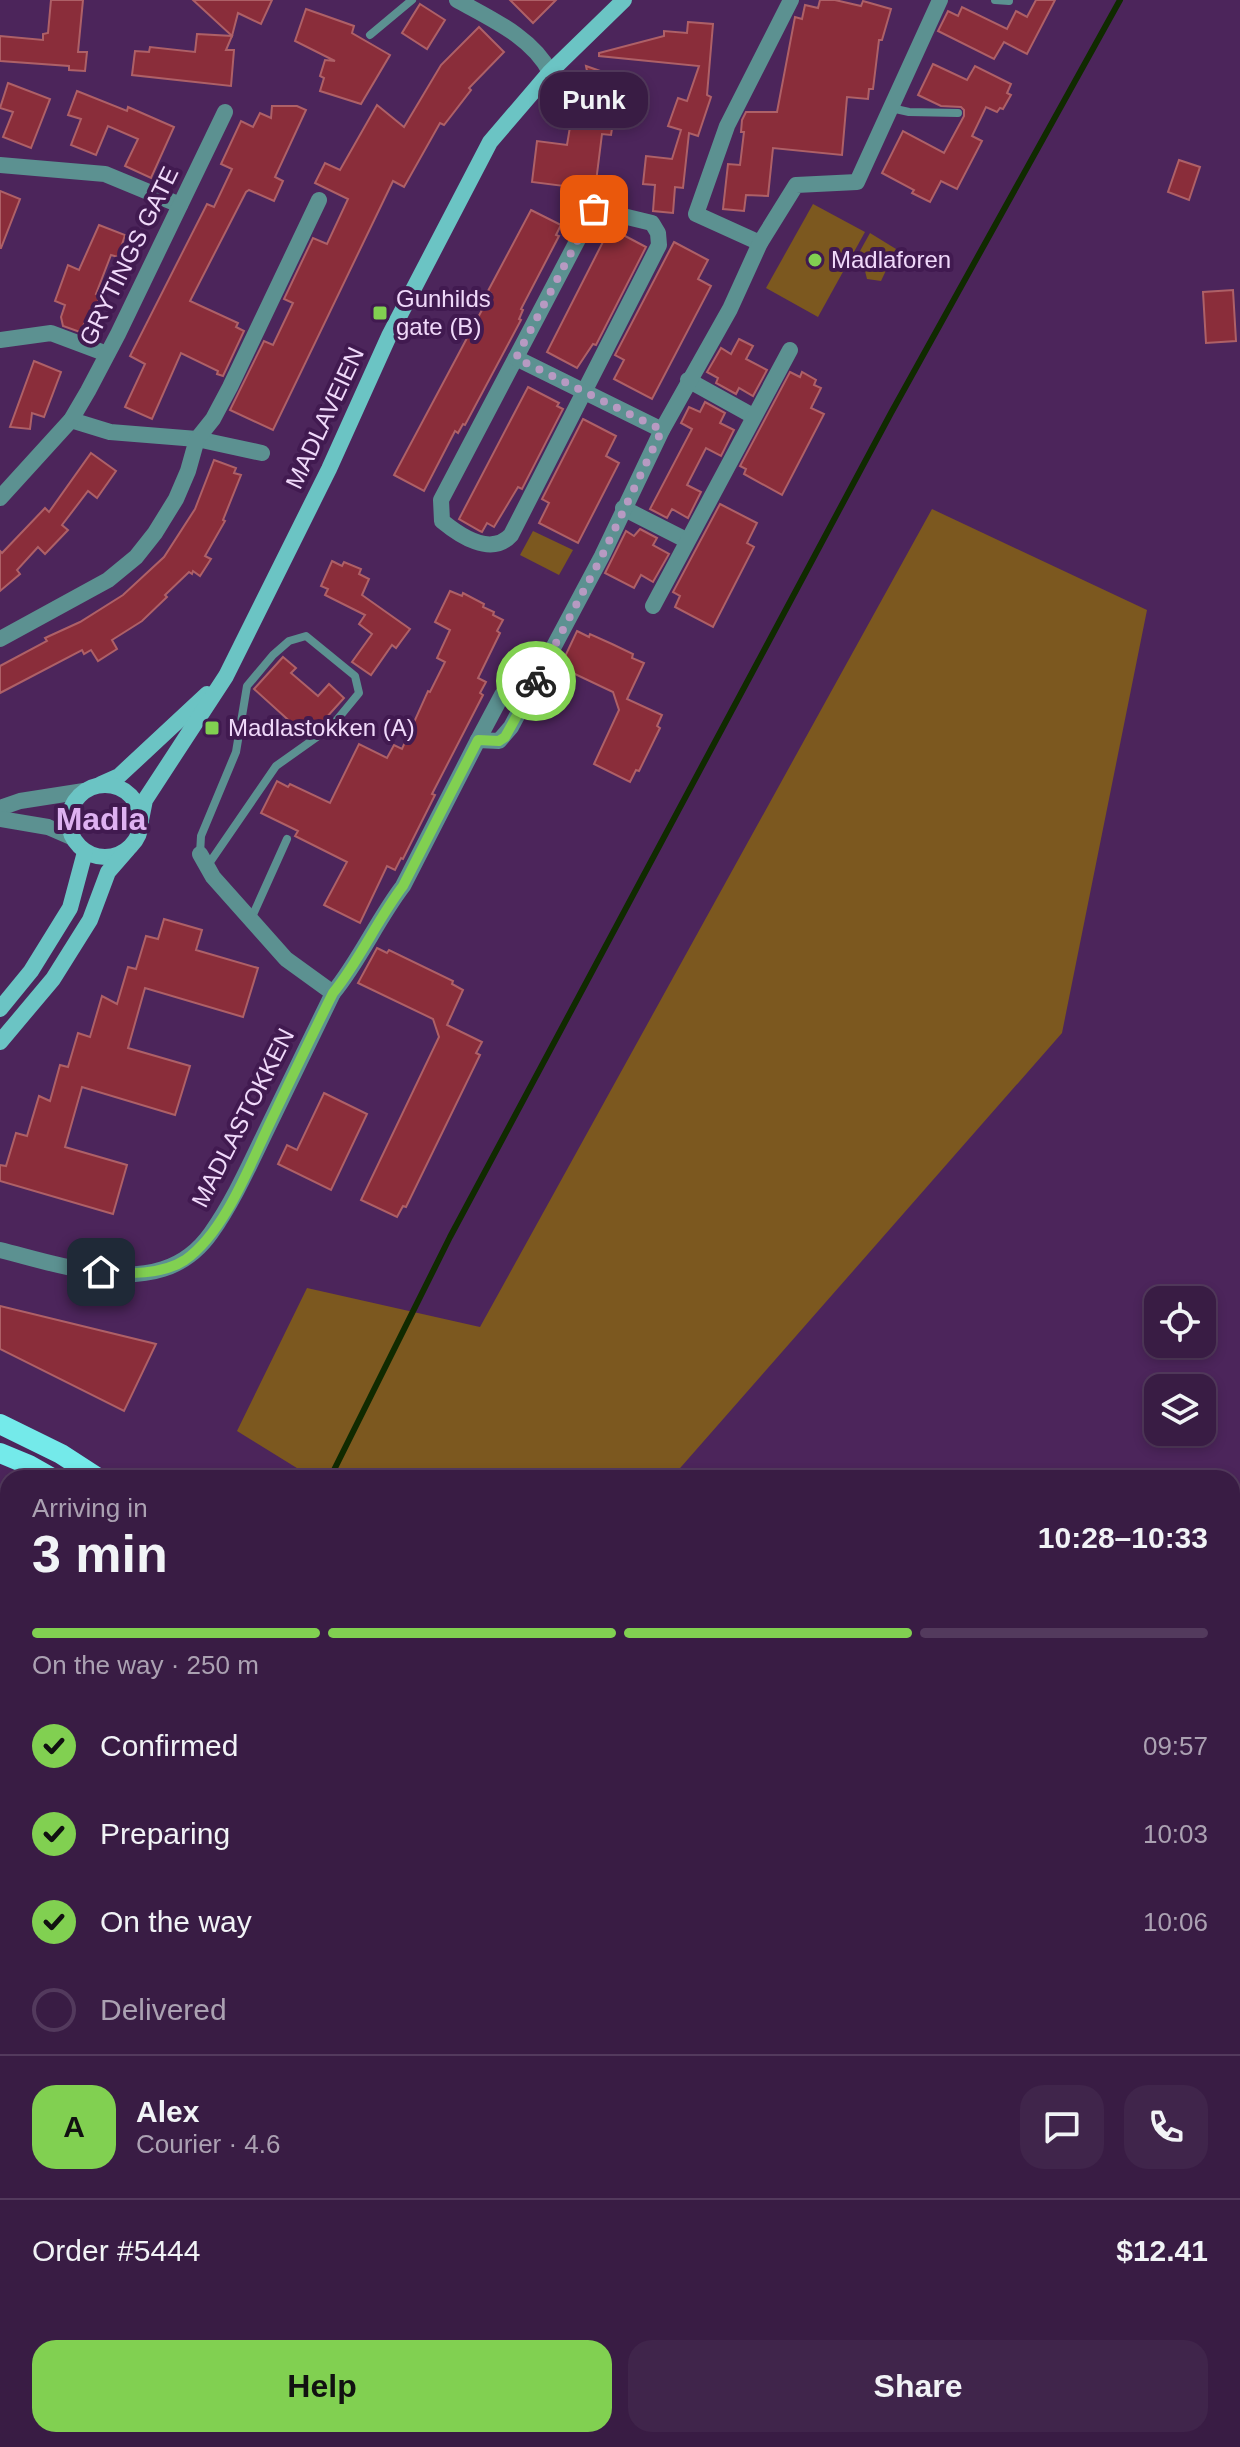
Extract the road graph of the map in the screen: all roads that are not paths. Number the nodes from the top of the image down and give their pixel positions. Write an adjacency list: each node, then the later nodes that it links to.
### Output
1 (412, 0): 8 (lane)
2 (457, 0): 9 (street)
3 (624, 0): 9 (main road, MADLAVEIEN)
4 (791, 0): 16 (street)
5 (940, 0): 10 (street)
6 (995, 0): 7 (lane)
7 (1009, 1)
8 (370, 35)
9 (550, 72): 33 (main road, MADLAVEIEN)
10 (890, 108): 12 (lane); 16 (street)
11 (225, 112): 15 (street, GRYTINGS GATE)
12 (958, 113)
13 (0, 165): 15 (street)
14 (319, 200): 26 (street)
15 (180, 205): 19 (street, GRYTINGS GATE)
16 (760, 243): 21 (street)
17 (0, 340): 19 (street)
18 (790, 350): 23 (street)
19 (107, 354): 24 (street, GRYTINGS GATE)
20 (516, 358): 22 (street); 22 (street); 22 (street)
21 (688, 380): 23 (street); 25 (street)
22 (582, 392): 25 (street)
23 (753, 416): 30 (street)
24 (71, 420): 26 (street); 28 (street, GRYTINGS GATE)
25 (662, 430): 29 (street)
26 (197, 439): 27 (street); 32 (street)
27 (262, 453)
28 (0, 498)
29 (623, 508): 30 (street); 34 (street)
30 (686, 540): 31 (street)
31 (653, 606)
32 (0, 639)
33 (226, 676): 36 (main road, MADLAVEIEN); 39 (main road, MADLAVEIEN)
34 (524, 702): 35 (street); 35 (street, MADLASTOKKEN)
35 (478, 740): 46 (street, MADLASTOKKEN)
36 (91, 788): 37 (street); 39 (main road); 40 (main road)
37 (0, 808)
38 (0, 819): 40 (street)
39 (141, 820): 42 (main road)
40 (71, 837): 43 (main road)
41 (287, 839): 45 (lane)
42 (128, 849): 43 (main road); 48 (main road)
43 (85, 852): 47 (main road)
44 (204, 860): 44 (lane); 45 (street)
45 (251, 920): 46 (street)
46 (333, 993): 49 (street, MADLASTOKKEN)
47 (0, 1009)
48 (0, 1042)
49 (0, 1250)
50 (0, 1424): 53 (main road)
51 (0, 1453): 52 (main road)
52 (38, 1470)
53 (86, 1470)

